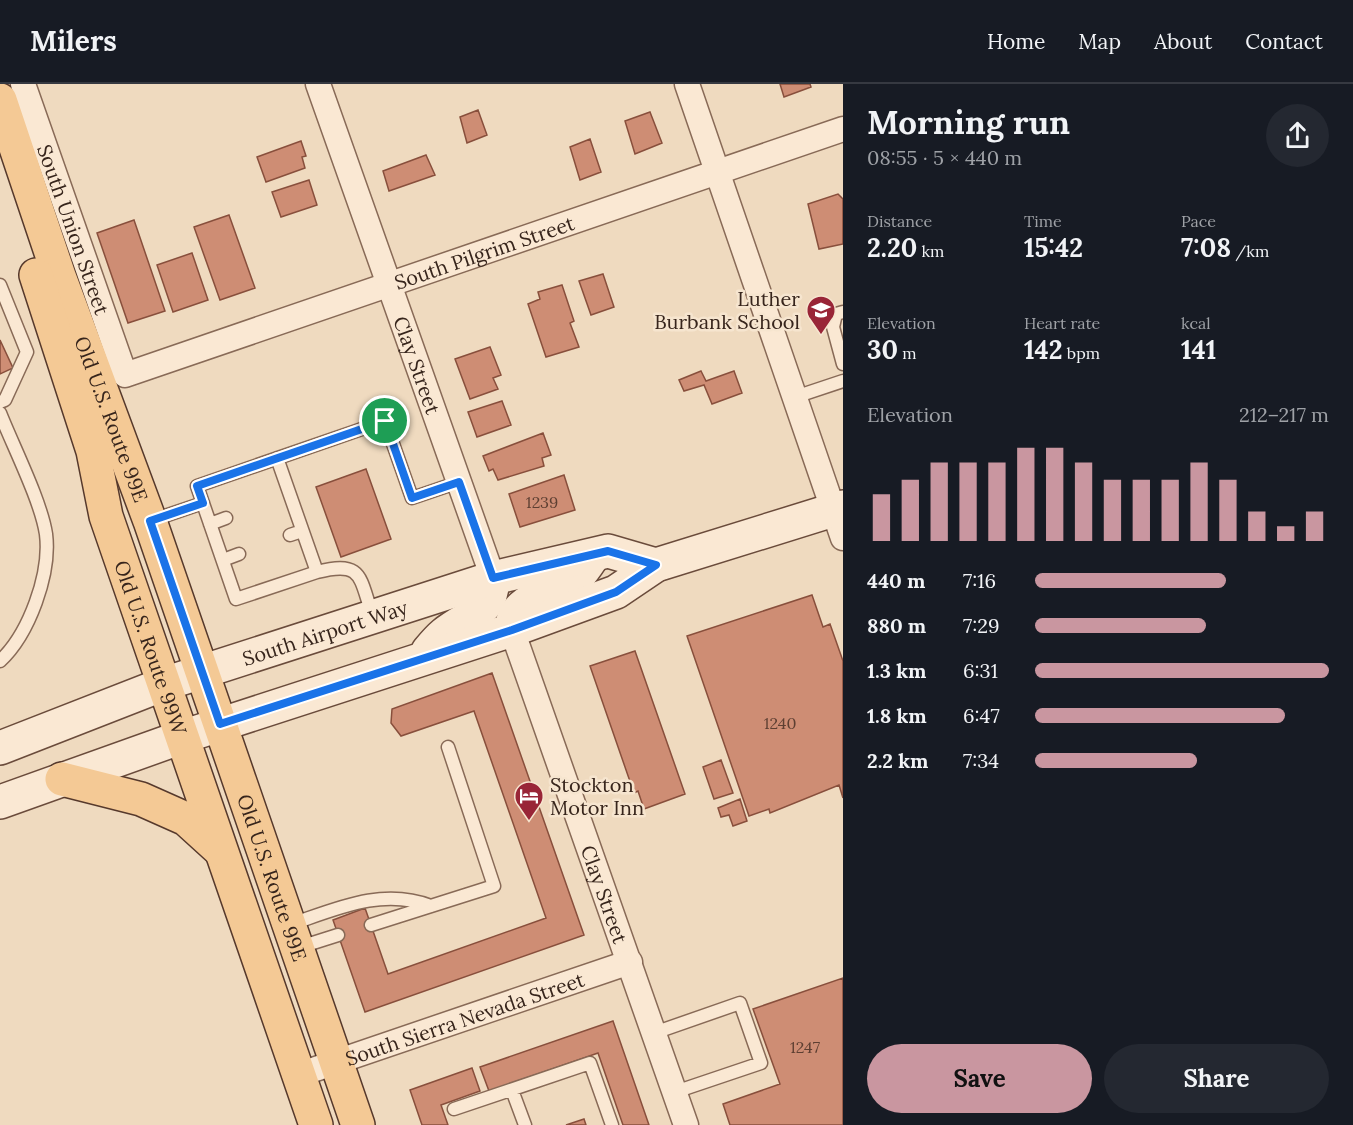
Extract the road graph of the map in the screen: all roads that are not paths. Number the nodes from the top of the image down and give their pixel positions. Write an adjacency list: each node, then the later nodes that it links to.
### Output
1 (23, 84): 12 (street, South Union Street)
2 (318, 84): 9 (street, Clay Street)
3 (687, 84): 7 (street)
4 (4, 110): 22 (main road, Old U.S. Route 99E)
5 (843, 129): 7 (street, South Pilgrim Street)
6 (0, 166): 35 (main road, Old U.S. Route 99W)
7 (717, 172): 9 (street, South Pilgrim Street); 14 (street)
8 (0, 285): 15 (lane)
9 (388, 285): 12 (street, South Pilgrim Street); 18 (street, Clay Street)
10 (843, 312): 11 (lane)
11 (843, 364)
12 (125, 375)
13 (843, 381): 14 (lane)
14 (795, 397): 21 (street)
15 (0, 402)
16 (0, 413): 33 (lane)
17 (277, 458): 18 (lane); 19 (lane); 28 (lane)
18 (459, 482): 29 (street, Clay Street)
19 (203, 503): 22 (lane); 23 (lane)
20 (226, 518): 23 (lane)
21 (840, 519): 27 (main road)
22 (150, 521): 34 (main road, Old U.S. Route 99E)
23 (210, 524): 26 (lane)
24 (239, 554): 26 (lane)
25 (594, 554): 27 (main road, South Airport Way); 29 (main road, South Airport Way); 31 (main road)
26 (223, 560): 28 (lane)
27 (656, 565): 31 (main road)
28 (317, 572): 30 (lane)
29 (493, 578): 30 (main road, South Airport Way); 32 (main road)
30 (373, 617): 34 (main road, South Airport Way)
31 (512, 630): 32 (main road); 47 (street, Clay Street)
32 (421, 659): 36 (main road)
33 (0, 661)
34 (202, 673): 35 (main road, South Airport Way); 36 (main road, Old U.S. Route 99E)
35 (164, 684): 37 (main road, Old U.S. Route 99W); 39 (main road, South Airport Way)
36 (220, 724): 37 (main road); 46 (main road, Old U.S. Route 99E)
37 (182, 737): 40 (main road); 42 (main road, Old U.S. Route 99W)
38 (448, 747): 43 (lane)
39 (0, 748)
40 (62, 779): 41 (main road); 42 (main road)
41 (0, 802)
42 (222, 850): 50 (main road, Old U.S. Route 99W)
43 (431, 906): 44 (lane); 46 (lane)
44 (371, 925)
45 (338, 935): 46 (lane)
46 (292, 937): 49 (main road, Old U.S. Route 99E)
47 (630, 962): 48 (street, Clay Street); 49 (street, South Sierra Nevada Street)
48 (654, 1033): 52 (street, Clay Street); 52 (lane)
49 (336, 1063): 50 (street, South Sierra Nevada Street); 55 (main road, Old U.S. Route 99E)
50 (298, 1075): 54 (main road, Old U.S. Route 99W)
51 (512, 1090): 53 (lane); 56 (lane); 57 (lane)
52 (675, 1092): 58 (street, Clay Street)
53 (454, 1109)
54 (316, 1125)
55 (358, 1125)
56 (525, 1125)
57 (612, 1125)
58 (686, 1125)

